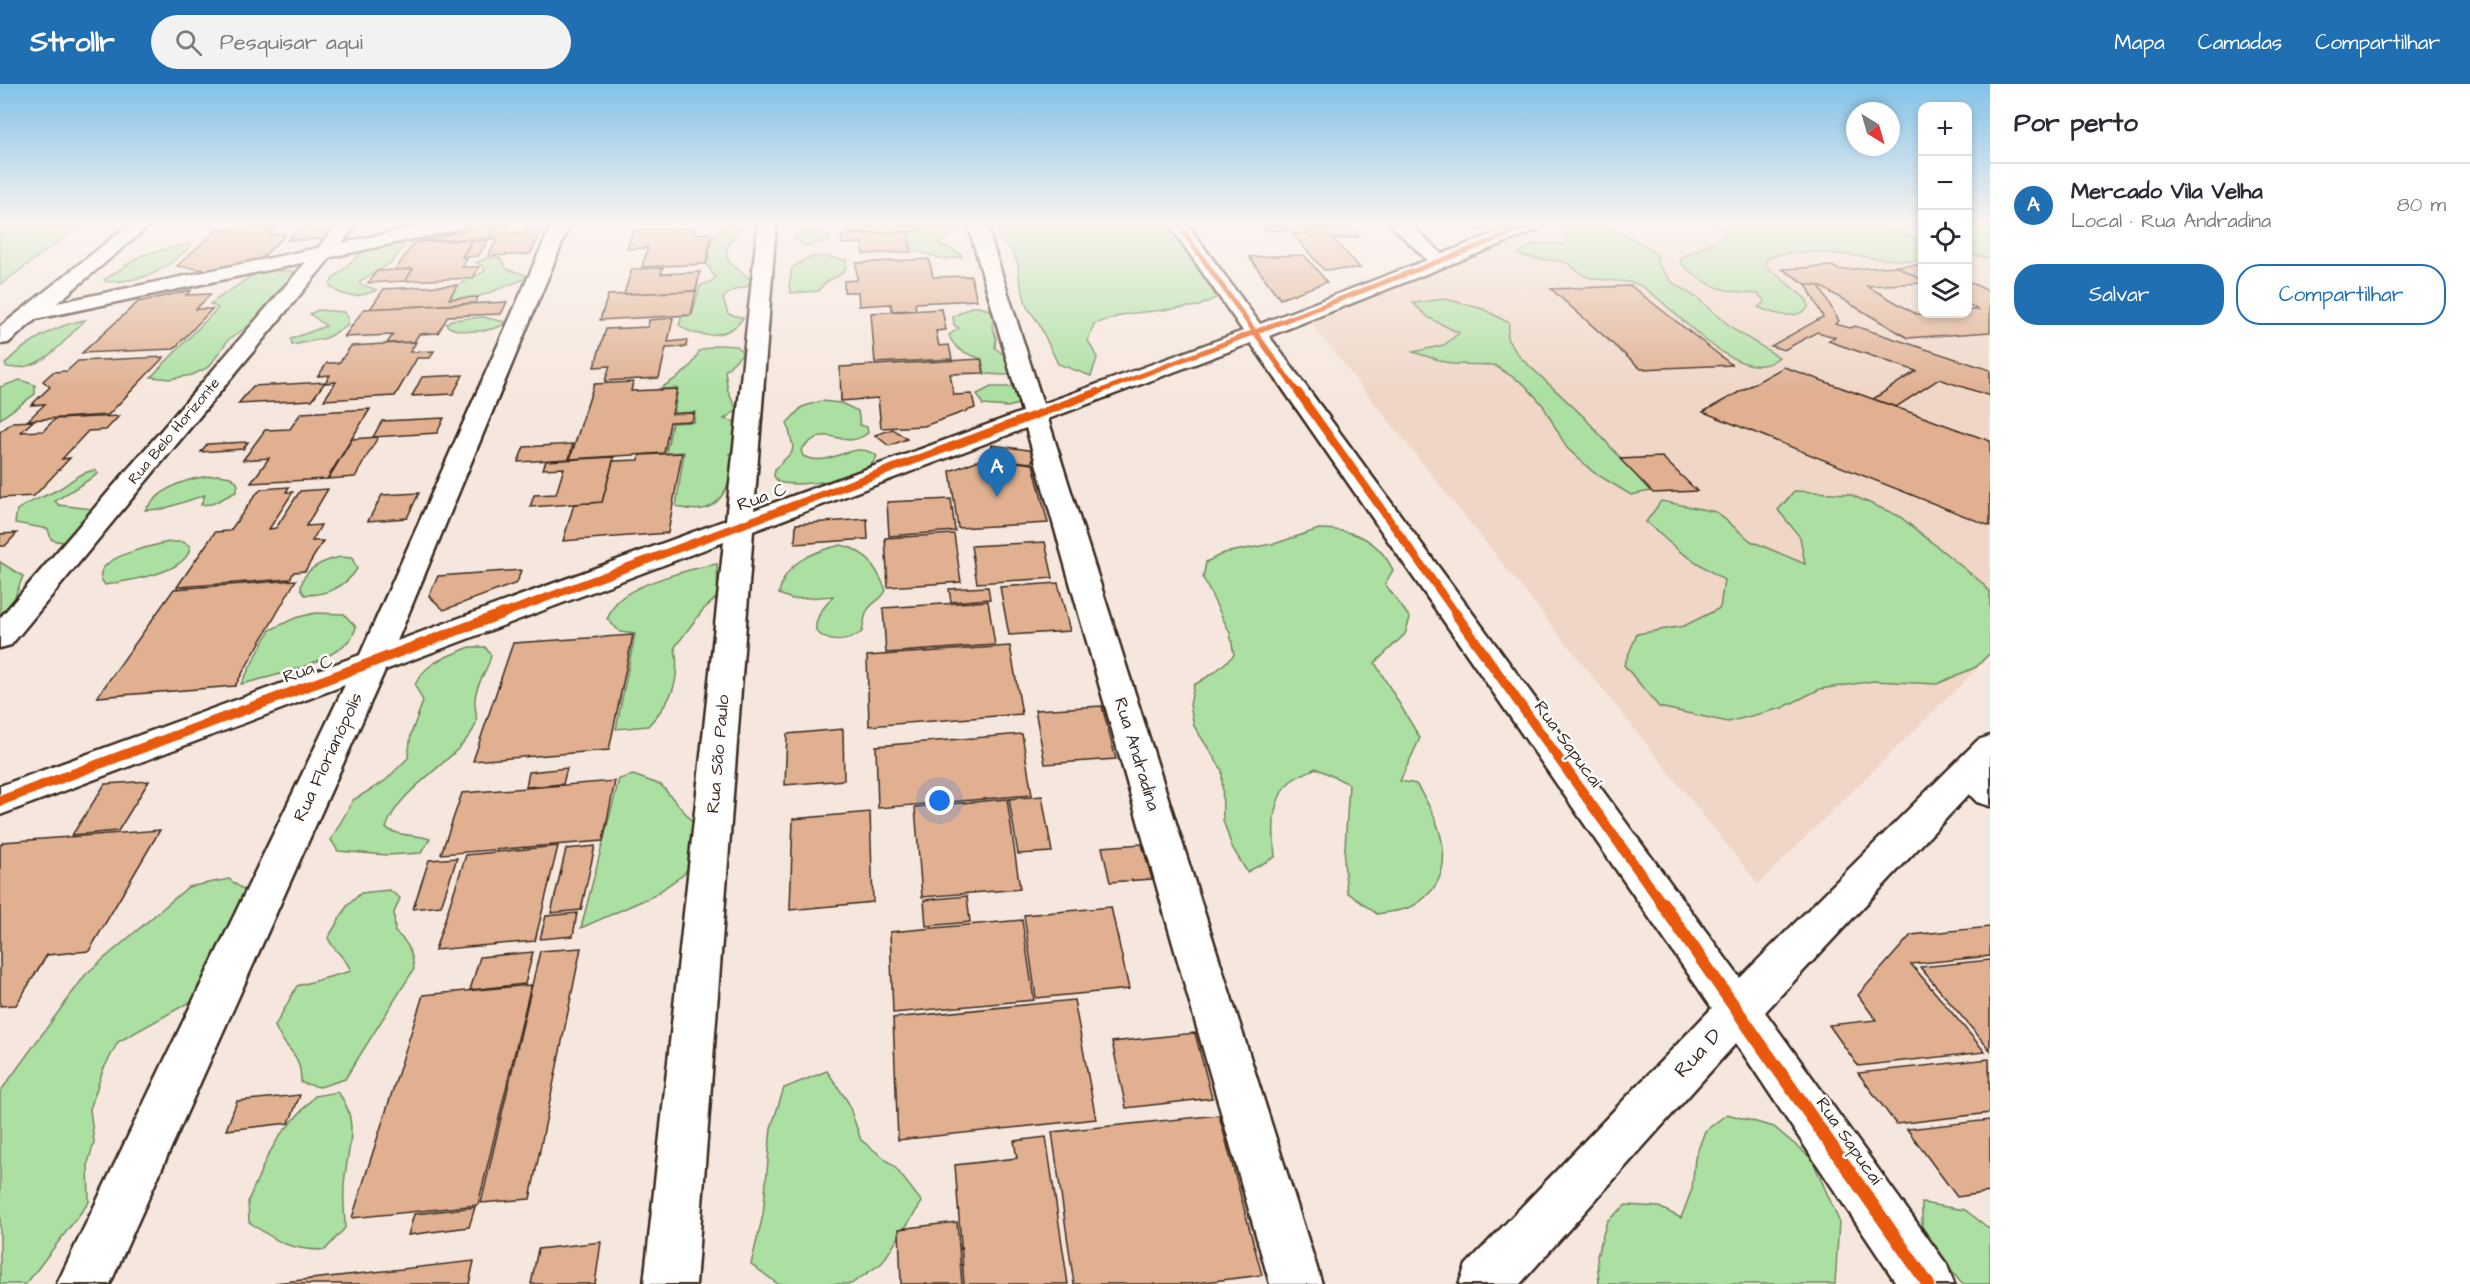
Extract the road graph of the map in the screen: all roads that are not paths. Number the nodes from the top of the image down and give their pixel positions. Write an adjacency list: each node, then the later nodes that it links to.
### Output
1 (74, 280): 9 (street)
2 (197, 280): 9 (street)
3 (301, 280): 14 (street, Rua Belo Horizonte)
4 (537, 280): 15 (street, Rua Florianópolis)
5 (761, 280): 13 (street, Rua São Paulo)
6 (994, 280): 12 (street, Rua Andradina)
7 (1217, 280): 10 (street, Rua Sapucaí)
8 (1390, 280): 10 (street, Rua C)
9 (32, 314): 11 (street)
10 (1254, 334): 12 (street, Rua C); 18 (street, Rua Sapucaí)
11 (0, 338)
12 (1035, 414): 13 (street, Rua C); 21 (street, Rua Andradina)
13 (739, 524): 15 (street, Rua C); 20 (street, Rua São Paulo)
14 (0, 638)
15 (372, 663): 17 (street, Rua C); 19 (street, Rua Florianópolis)
16 (1983, 771): 18 (street, Rua D)
17 (0, 801)
18 (1738, 1010): 22 (street, Rua D); 23 (street, Rua Sapucaí)
19 (83, 1284)
20 (670, 1284)
21 (1296, 1284)
22 (1485, 1284)
23 (1928, 1284)

